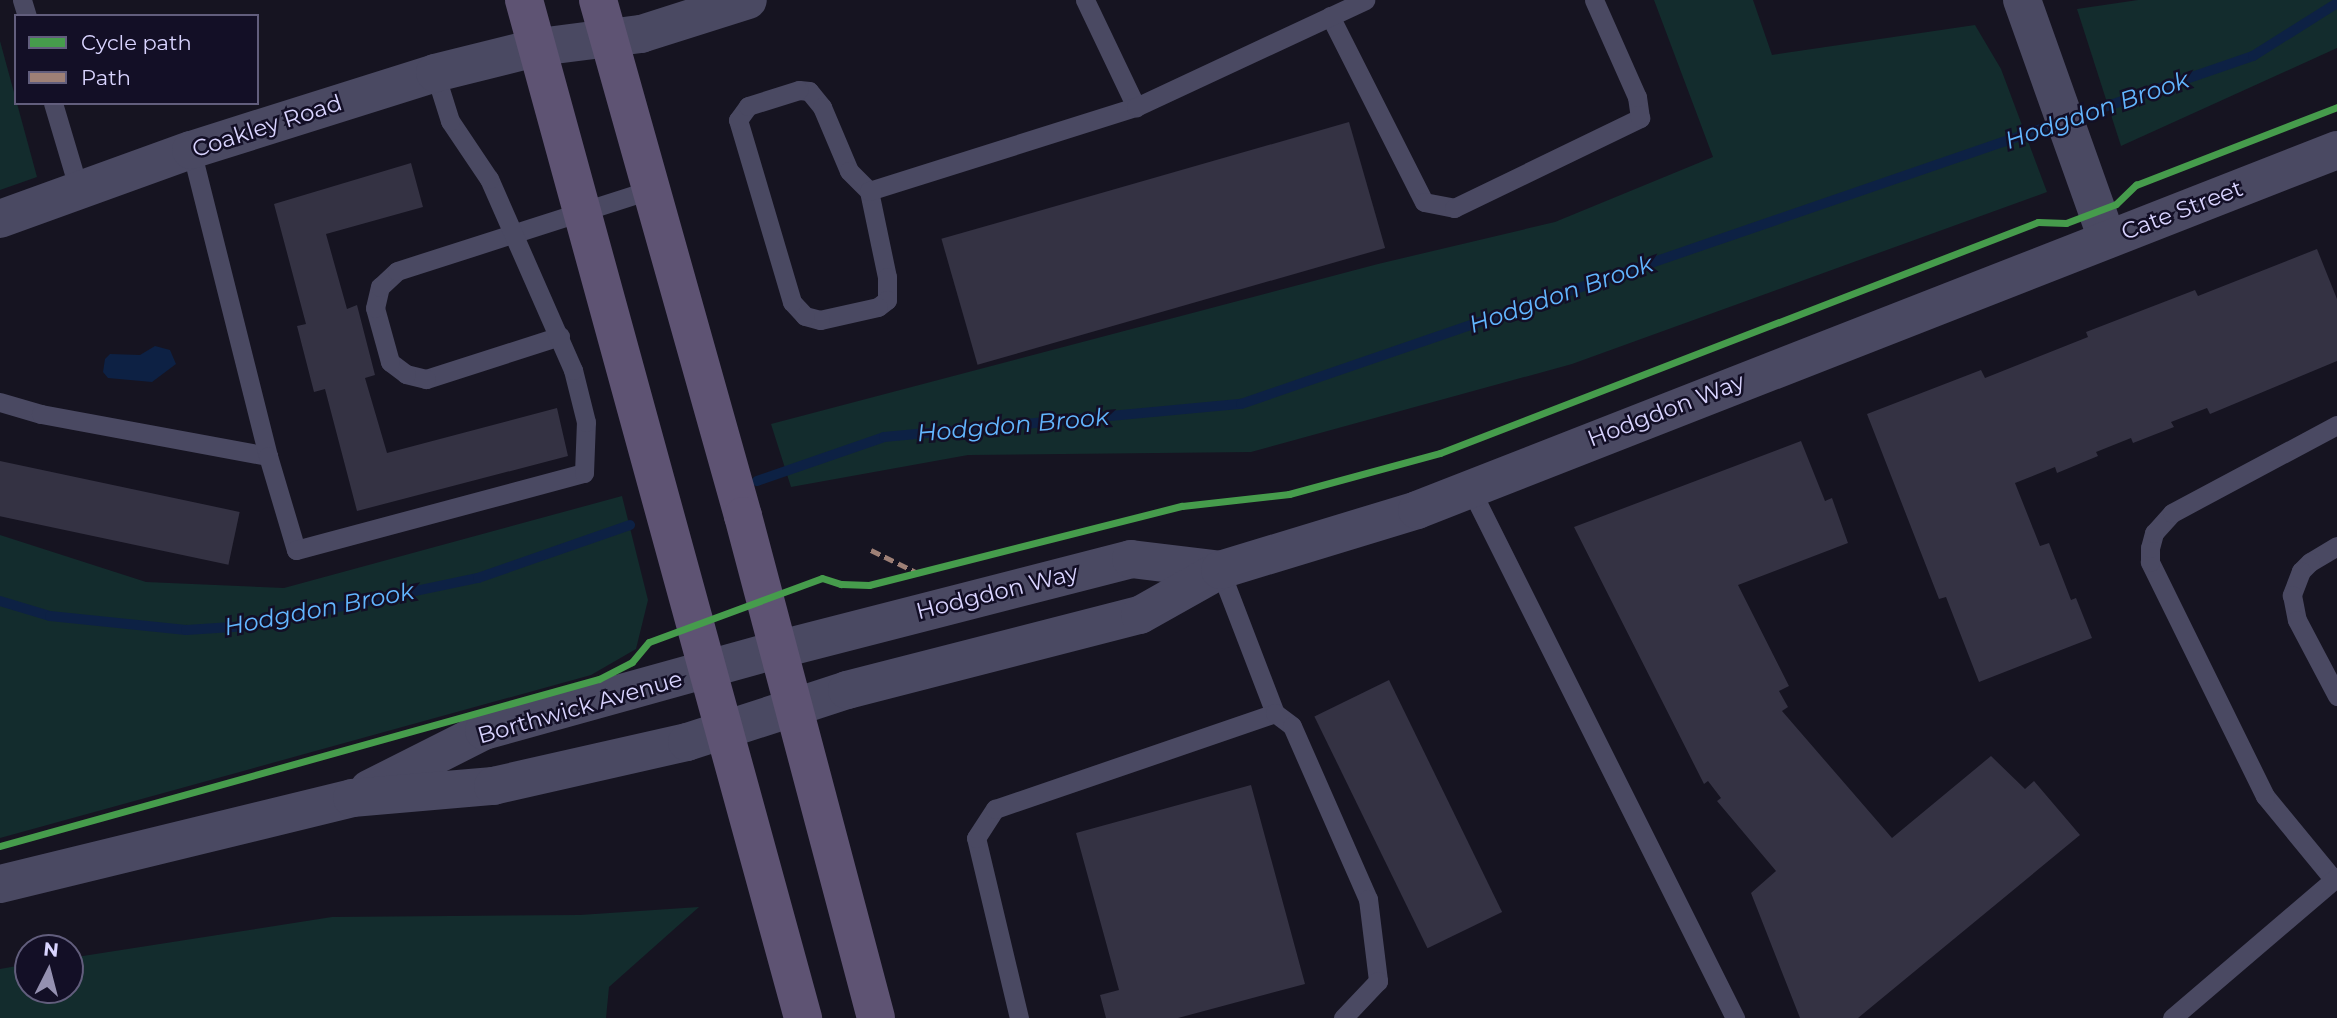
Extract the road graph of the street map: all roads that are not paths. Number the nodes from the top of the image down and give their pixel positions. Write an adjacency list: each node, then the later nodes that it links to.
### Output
1 (524, 0): 10 (main road)
2 (598, 0): 9 (main road)
3 (748, 0): 9 (street, Coakley Road)
4 (1085, 0): 13 (lane)
5 (1365, 0): 8 (lane)
6 (1594, 0): 8 (lane)
7 (2022, 0): 22 (street, Cate Street)
8 (1330, 16): 13 (lane)
9 (609, 39): 10 (street, Coakley Road); 17 (main road)
10 (538, 47): 11 (street, Coakley Road); 19 (main road)
11 (435, 73): 14 (street, Coakley Road); 21 (lane)
12 (54, 105): 16 (lane)
13 (1136, 107): 18 (lane)
14 (191, 150): 16 (street, Coakley Road); 26 (lane)
15 (2337, 150): 22 (street, Cate Street)
16 (79, 190): 20 (street, Coakley Road)
17 (650, 190): 19 (lane); 30 (main road)
18 (869, 191): 18 (lane)
19 (583, 211): 21 (lane); 31 (main road)
20 (0, 219)
21 (513, 233): 23 (lane); 23 (lane)
22 (2107, 239): 27 (street, Hodgdon Way)
23 (560, 336): 26 (lane)
24 (0, 402): 26 (lane)
25 (2337, 425): 37 (lane)
26 (268, 456)
27 (1470, 488): 29 (street, Hodgdon Way); 43 (lane)
28 (2337, 546): 32 (lane)
29 (1220, 570): 30 (street, Hodgdon Way); 33 (street, Hodgdon Way); 34 (lane)
30 (777, 650): 31 (street, Borthwick Avenue); 33 (main road)
31 (706, 671): 35 (main road); 36 (street, Borthwick Avenue)
32 (2337, 696)
33 (792, 708): 35 (street, Borthwick Avenue); 40 (main road)
34 (1275, 713): 41 (lane); 42 (lane)
35 (722, 731): 36 (street, Borthwick Avenue); 39 (main road)
36 (352, 798): 38 (street, Borthwick Avenue)
37 (2335, 879): 44 (lane)
38 (0, 884)
39 (803, 1018)
40 (876, 1018)
41 (1019, 1018)
42 (1343, 1018)
43 (1735, 1018)
44 (2172, 1018)

